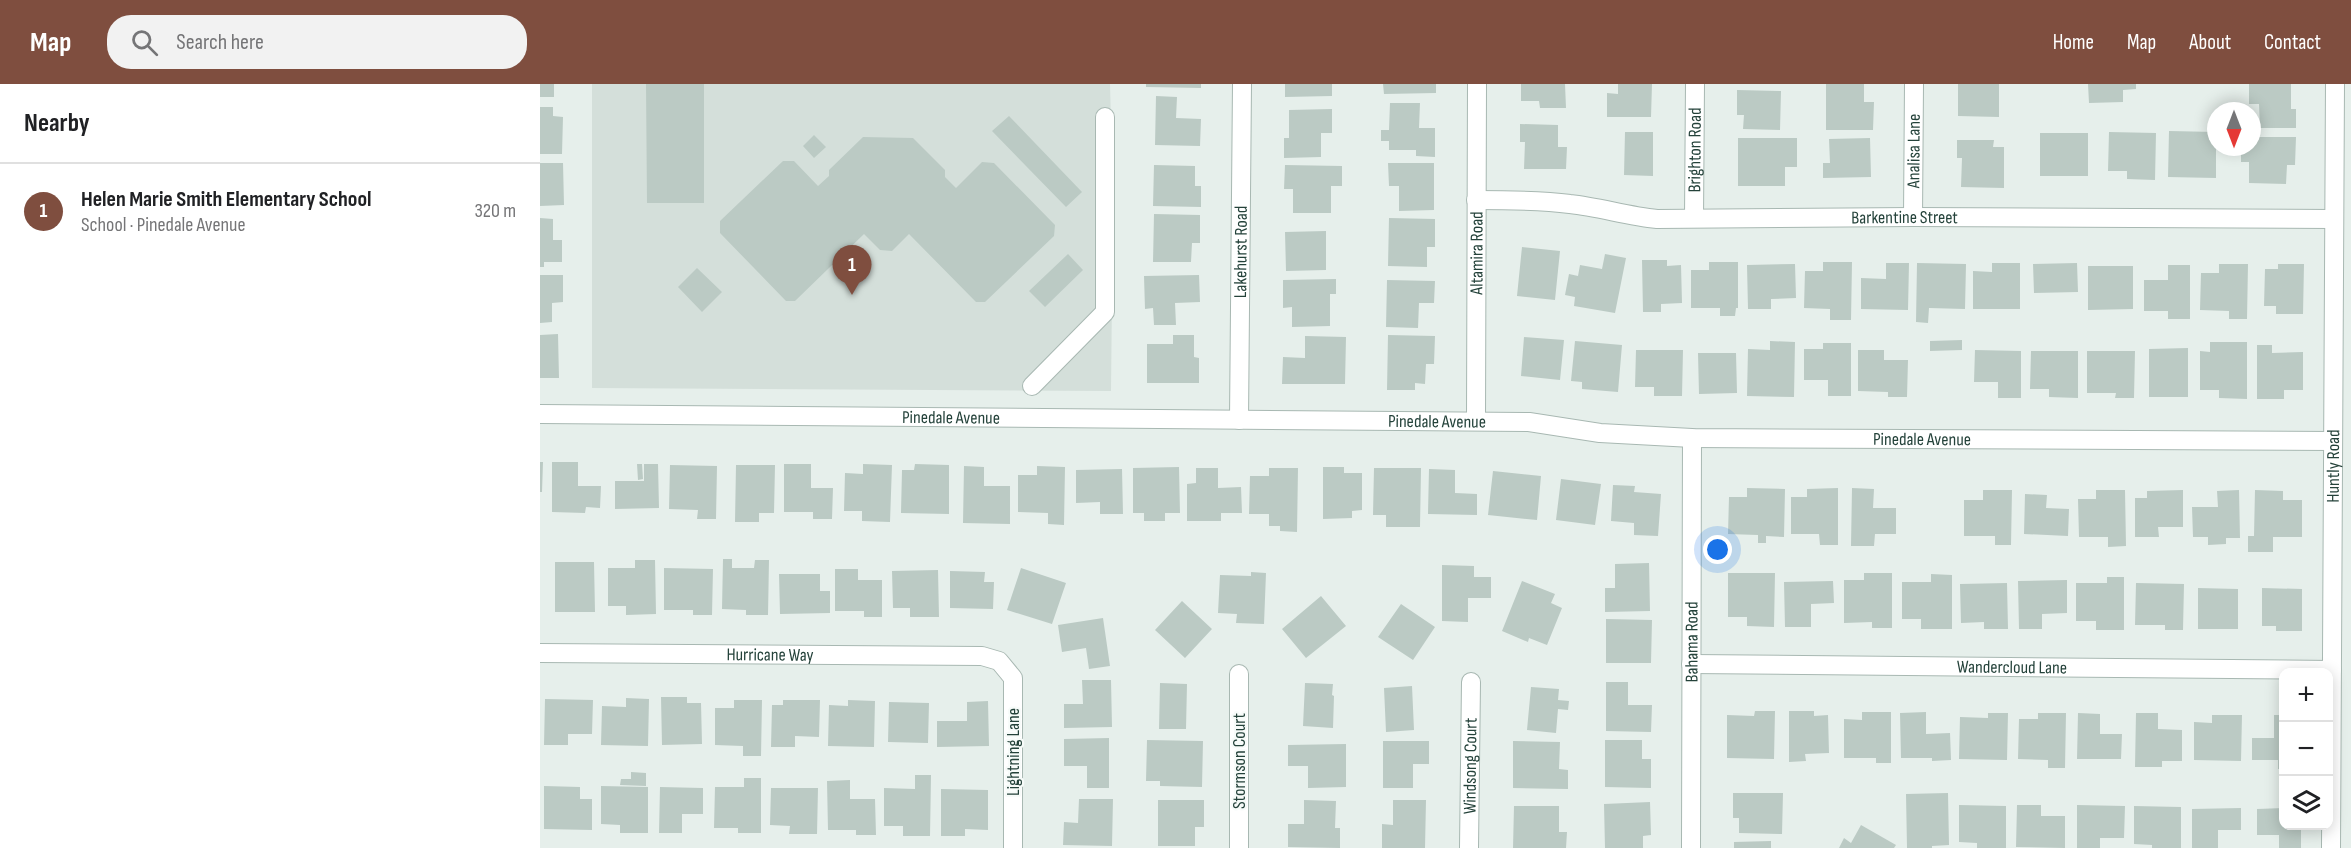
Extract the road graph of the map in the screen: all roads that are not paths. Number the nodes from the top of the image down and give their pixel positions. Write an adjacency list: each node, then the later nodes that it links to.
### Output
1 (1242, 84): 13 (street, Lakehurst Road)
2 (1477, 84): 7 (street, Altamira Road)
3 (1695, 84): 9 (street, Brighton Road)
4 (1914, 84): 8 (street, Analisa Lane)
5 (2335, 84): 10 (street, Huntly Road)
6 (1105, 117): 11 (street)
7 (1476, 200): 9 (street, Barkentine Street); 14 (street, Altamira Road)
8 (1913, 217): 9 (street, Barkentine Street); 10 (street, Barkentine Street)
9 (1694, 218)
10 (2334, 219): 16 (street, Huntly Road)
11 (1032, 386)
12 (540, 414): 13 (street, Pinedale Avenue)
13 (1239, 420): 14 (street, Pinedale Avenue)
14 (1476, 421): 15 (street, Pinedale Avenue)
15 (1692, 438): 16 (street, Pinedale Avenue); 19 (street, Bahama Road)
16 (2333, 441): 20 (street, Huntly Road)
17 (540, 653): 18 (street, Hurricane Way)
18 (999, 661): 25 (street, Lightning Lane)
19 (1691, 664): 21 (street, Wandercloud Lane); 28 (street, Bahama Road)
20 (2332, 668)
21 (2279, 670)
22 (1239, 674): 26 (street, Stormson Court)
23 (1471, 682): 27 (street, Windsong Court)
24 (2332, 722): 29 (street, Huntly Road)
25 (1013, 848)
26 (1239, 848)
27 (1469, 848)
28 (1691, 848)
29 (2331, 848)

